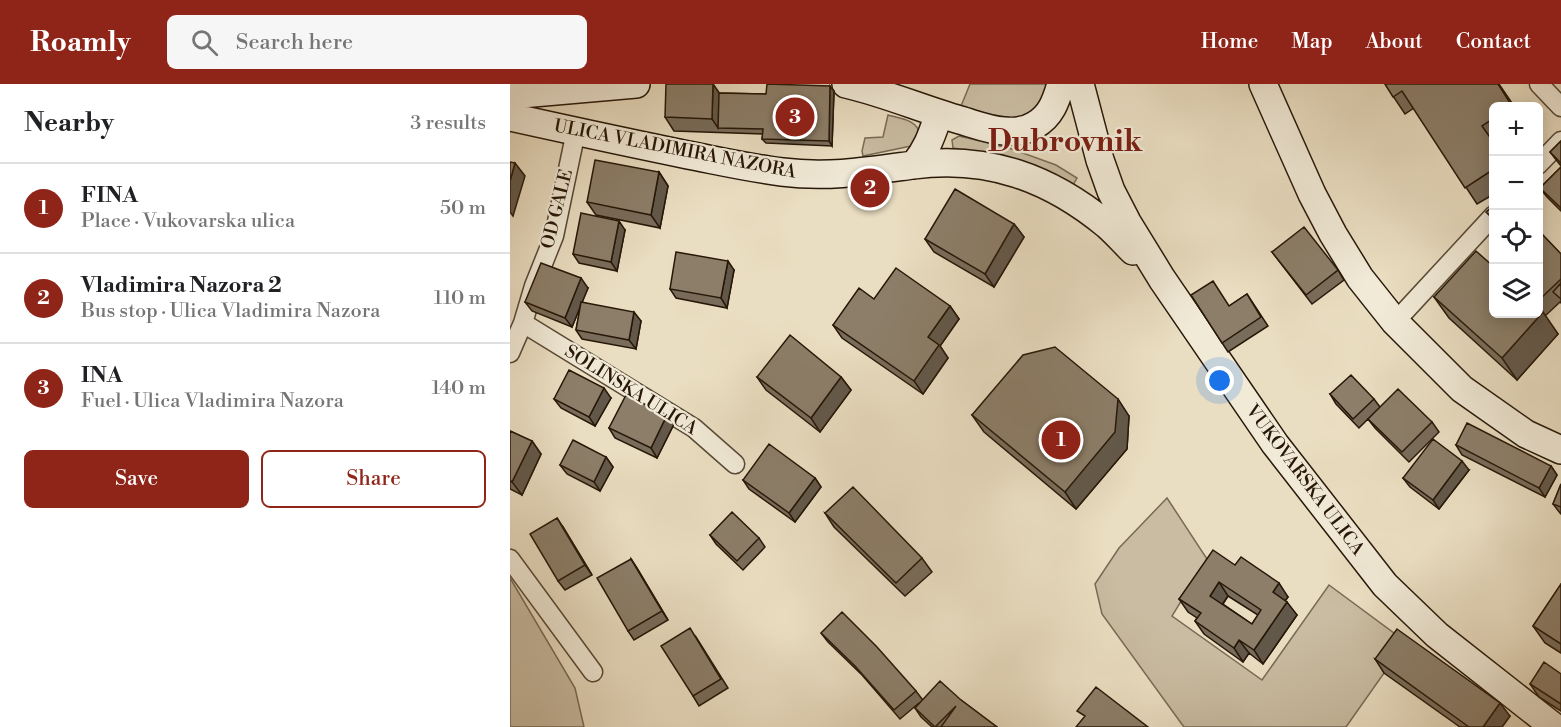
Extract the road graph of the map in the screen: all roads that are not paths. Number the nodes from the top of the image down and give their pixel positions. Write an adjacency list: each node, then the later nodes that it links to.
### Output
1 (636, 84): 7 (main road, ULICA VLADIMIRA NAZORA)
2 (846, 84): 10 (main road)
3 (1061, 84): 10 (main road)
4 (1080, 84): 17 (main road, VUKOVARSKA ULICA)
5 (1263, 84): 19 (main road)
6 (1539, 84): 9 (street)
7 (579, 89): 8 (main road, ULICA VLADIMIRA NAZORA); 12 (main road)
8 (510, 95)
9 (1561, 107)
10 (939, 114): 15 (main road)
11 (510, 117): 12 (main road, ULICA VLADIMIRA NAZORA)
12 (576, 131): 15 (main road, ULICA VLADIMIRA NAZORA); 18 (street, OD GALE)
13 (1561, 141): 14 (street)
14 (1543, 161)
15 (914, 165): 17 (main road, ULICA VLADIMIRA NAZORA)
16 (1489, 219): 19 (street)
17 (1162, 279): 25 (main road, VUKOVARSKA ULICA)
18 (523, 322): 20 (street, OD GALE); 22 (street, SOLINSKA ULICA)
19 (1395, 322): 21 (main road)
20 (510, 351)
21 (1561, 450)
22 (735, 464)
23 (510, 559): 24 (street)
24 (593, 672)
25 (1554, 727)

